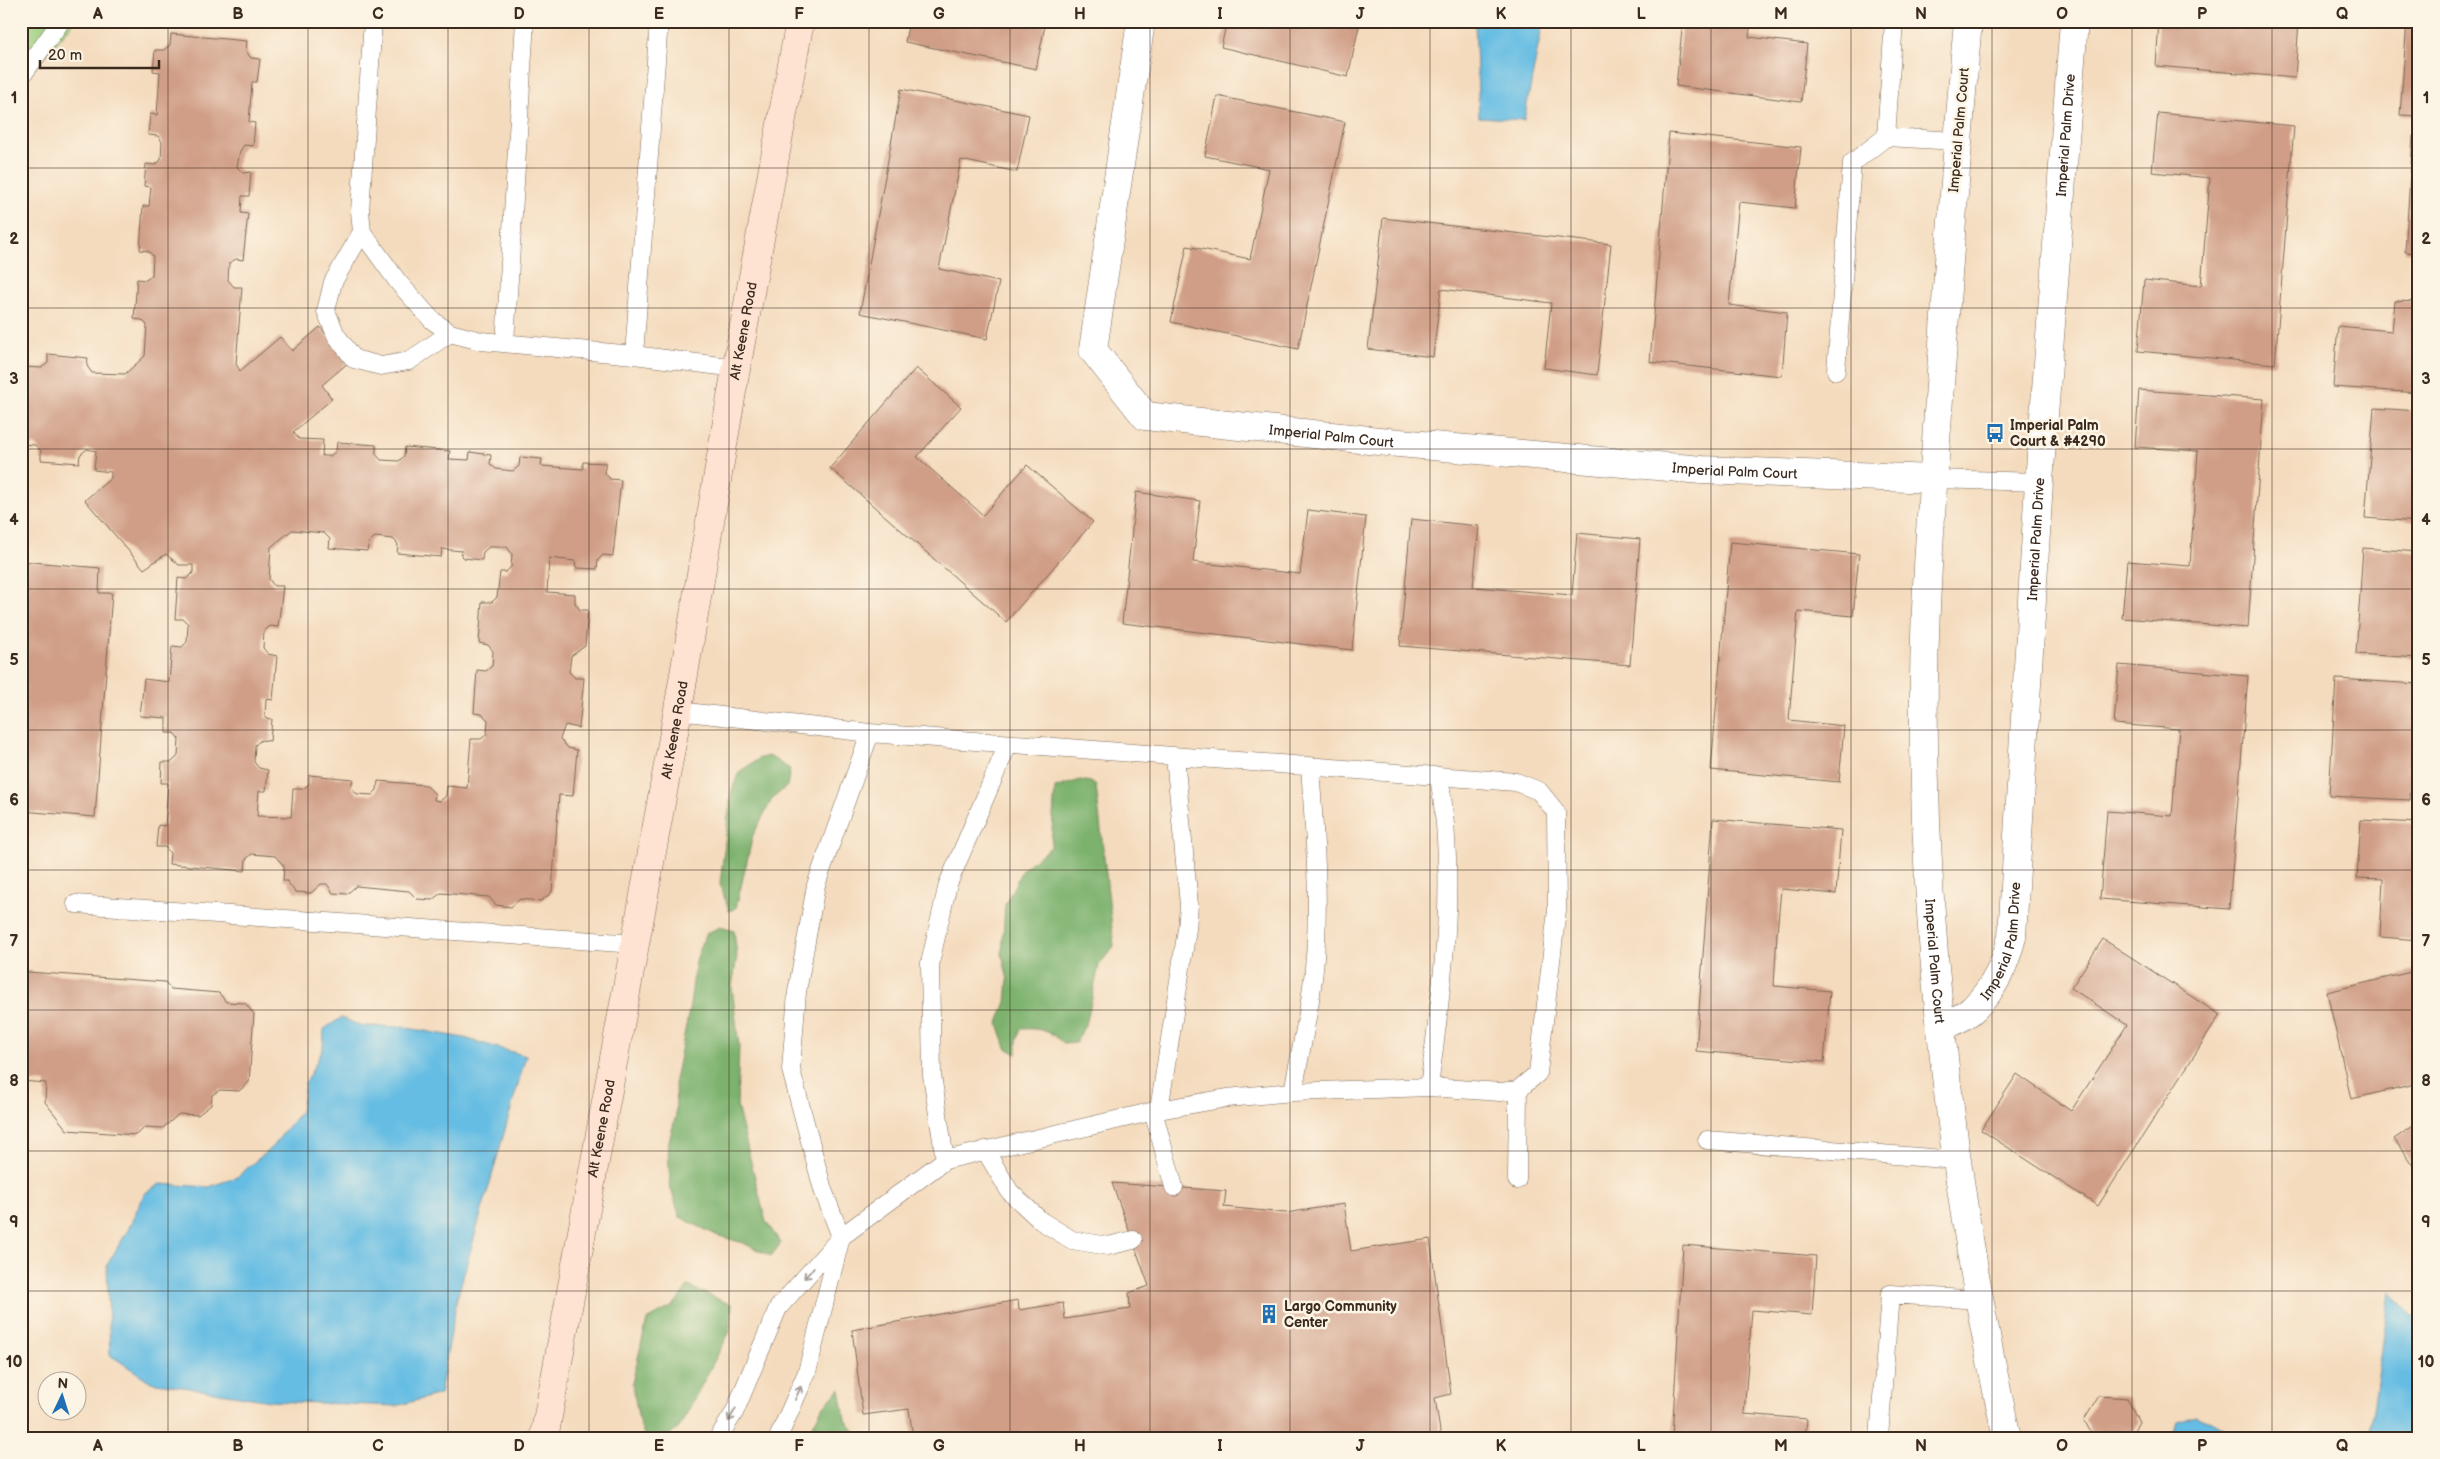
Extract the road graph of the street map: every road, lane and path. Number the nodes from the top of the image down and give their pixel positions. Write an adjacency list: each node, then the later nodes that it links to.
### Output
1 (61, 21): 10 (lane)
2 (373, 21): 13 (lane)
3 (525, 21): 15 (lane)
4 (659, 21): 16 (lane)
5 (800, 21): 17 (street, Alt Keene Road)
6 (1141, 21): 19 (street, Imperial Palm Court)
7 (1894, 21): 11 (lane)
8 (1968, 21): 12 (street, Imperial Palm Court)
9 (2074, 21): 20 (street, Imperial Palm Drive)
10 (21, 76)
11 (1886, 137): 12 (lane); 18 (lane)
12 (1957, 141): 19 (street, Imperial Palm Court)
13 (362, 232): 14 (lane); 14 (lane)
14 (450, 333): 15 (lane)
15 (505, 343): 16 (lane)
16 (634, 355): 17 (lane)
17 (736, 368): 21 (street, Alt Keene Road)
18 (1836, 371)
19 (1934, 479): 20 (lane); 29 (street, Imperial Palm Court)
20 (2039, 482): 29 (street, Imperial Palm Drive)
21 (678, 711): 22 (lane); 28 (street, Alt Keene Road)
22 (870, 733): 23 (lane); 40 (lane)
23 (1008, 744): 24 (lane); 36 (lane)
24 (1175, 757): 25 (lane); 33 (lane)
25 (1310, 766): 26 (lane); 32 (lane)
26 (1439, 776): 30 (lane); 31 (lane)
27 (76, 904): 28 (lane)
28 (635, 944): 43 (street, Alt Keene Road)
29 (1941, 1028): 37 (street, Imperial Palm Court)
30 (1429, 1087): 31 (lane); 32 (lane)
31 (1518, 1090): 38 (lane)
32 (1293, 1092): 33 (lane)
33 (1156, 1111): 35 (lane); 39 (lane)
34 (1707, 1140): 37 (lane)
35 (985, 1150): 36 (lane); 41 (lane)
36 (945, 1160): 40 (lane)
37 (1956, 1160): 42 (street, Imperial Palm Court)
38 (1517, 1180)
39 (1174, 1187)
40 (841, 1237): 44 (lane, one-way to 44); 45 (lane, one-way to 40)
41 (1133, 1240)
42 (1979, 1300): 46 (lane); 47 (street, Imperial Palm Court)
43 (544, 1438)
44 (718, 1438)
45 (778, 1438)
46 (1879, 1438)
47 (2008, 1438)

